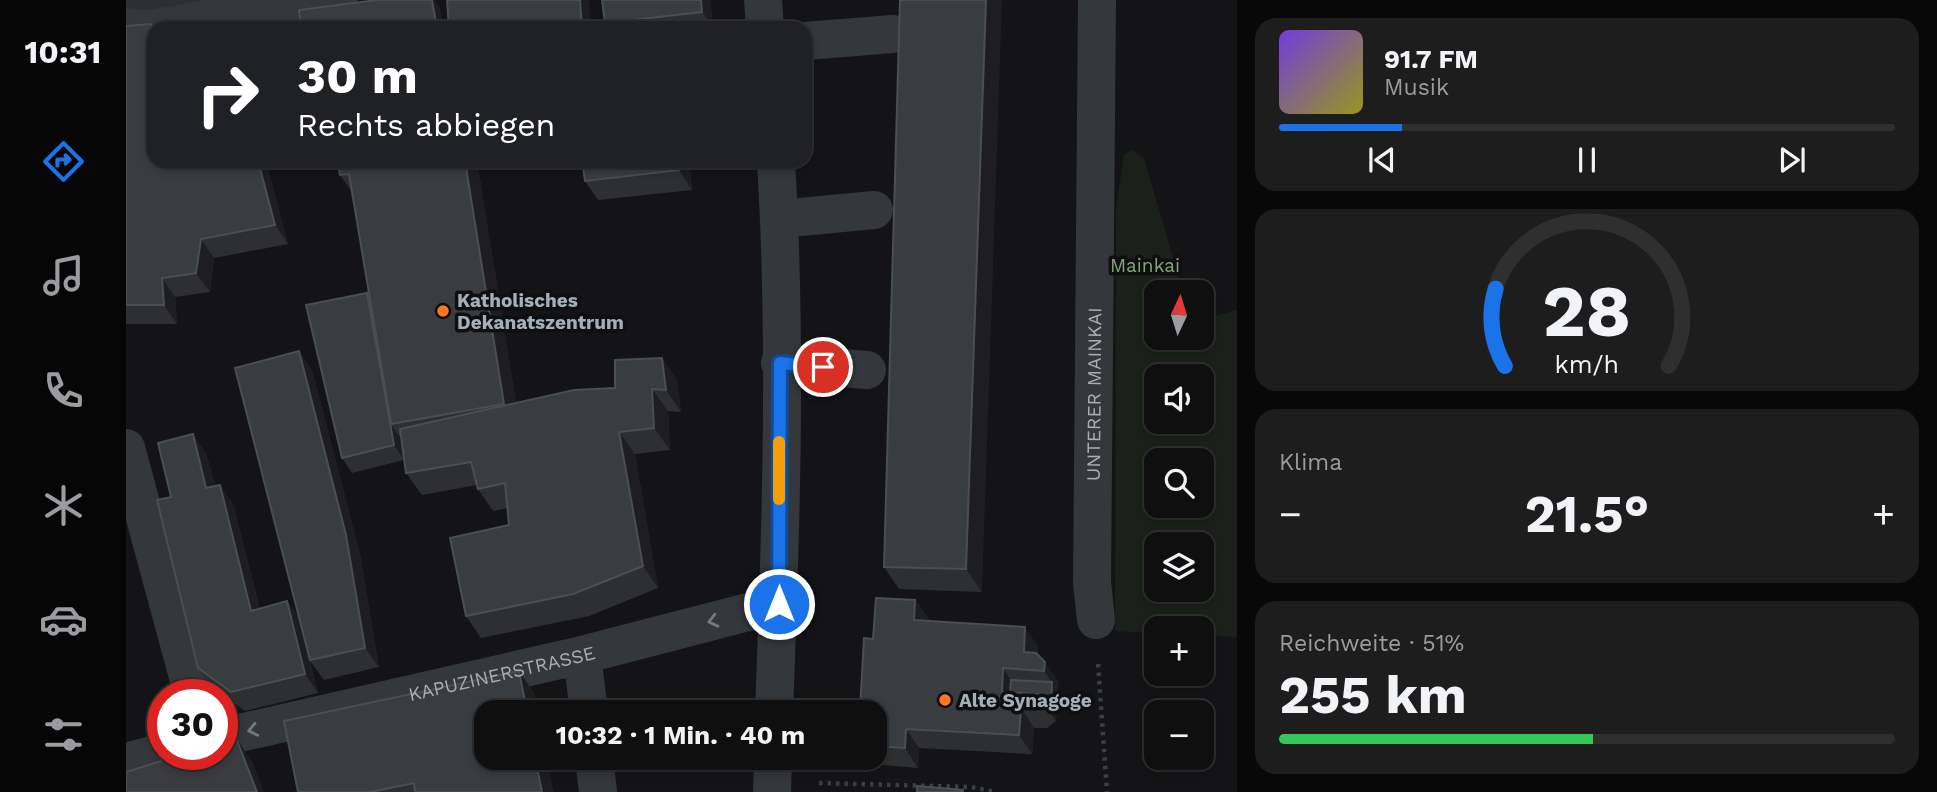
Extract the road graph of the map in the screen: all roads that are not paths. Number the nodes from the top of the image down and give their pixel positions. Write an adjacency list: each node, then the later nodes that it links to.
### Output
1 (340, 0): 4 (street)
2 (763, 0): 5 (street)
3 (1097, 0): 17 (street, UNTERER MAINKAI)
4 (187, 21)
5 (764, 21)
6 (147, 26): 7 (street)
7 (126, 27)
8 (893, 34): 9 (street)
9 (812, 40)
10 (776, 168): 12 (street)
11 (874, 210): 12 (street)
12 (779, 219): 13 (street)
13 (780, 363): 14 (street); 16 (street)
14 (867, 370)
15 (126, 448): 19 (street)
16 (779, 604): 18 (street, KAPUZINERSTRASSE, one-way to 18); 21 (street)
17 (1096, 620)
18 (582, 655): 20 (street); 22 (street, KAPUZINERSTRASSE, one-way to 22)
19 (189, 679)
20 (588, 700)
21 (775, 700)
22 (238, 733)
23 (147, 756): 24 (street)
24 (126, 762)
25 (595, 770): 26 (street)
26 (598, 792)

